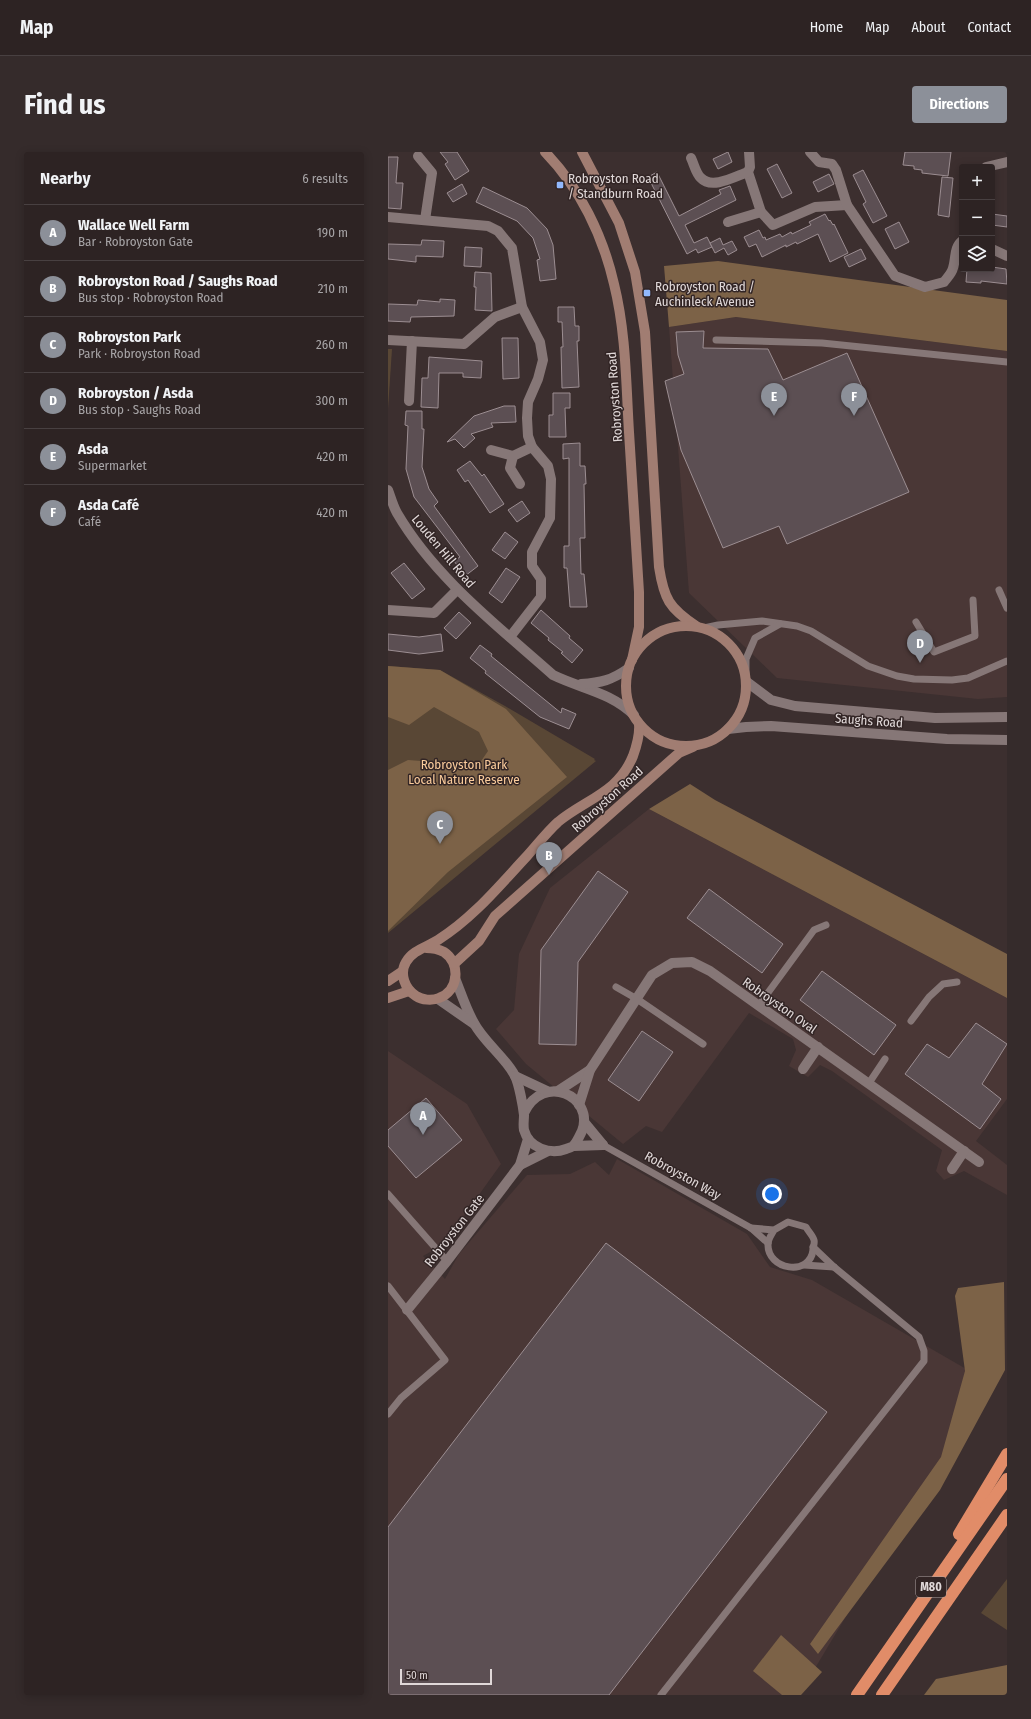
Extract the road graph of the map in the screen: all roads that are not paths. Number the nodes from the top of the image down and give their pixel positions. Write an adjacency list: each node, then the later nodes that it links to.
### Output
1 (545, 152): 39 (main road, Robroyston Road)
2 (582, 152): 36 (main road)
3 (749, 152): 9 (street)
4 (810, 152): 10 (street)
5 (1002, 152): 8 (street)
6 (418, 156): 13 (street)
7 (691, 158): 9 (street)
8 (1004, 162)
9 (748, 172): 11 (street)
10 (847, 205): 11 (street); 15 (street)
11 (761, 212): 14 (street)
12 (388, 217): 13 (street)
13 (425, 220): 18 (street)
14 (728, 222)
15 (959, 244)
16 (995, 250): 17 (street)
17 (1007, 256)
18 (522, 307): 21 (street); 24 (street)
19 (388, 340): 21 (street)
20 (716, 340): 22 (lane)
21 (412, 341): 23 (street)
22 (1007, 362)
23 (409, 401)
24 (532, 447): 26 (street); 37 (street)
25 (491, 450): 26 (street)
26 (513, 456): 27 (street)
27 (520, 484)
28 (388, 490): 29 (street, Louden Hill Road)
29 (457, 590): 33 (street); 37 (street, Louden Hill Road)
30 (999, 590): 32 (lane)
31 (973, 600): 34 (lane)
32 (1007, 608)
33 (388, 610)
34 (916, 622)
35 (780, 624): 36 (lane); 38 (lane); 40 (lane)
36 (700, 627): 39 (main road); 40 (main road)
37 (510, 637): 41 (street, Louden Hill Road)
38 (1007, 661)
39 (630, 664): 41 (street, Louden Hill Road); 43 (main road)
40 (746, 678): 42 (street, Saughs Road); 44 (main road)
41 (571, 684): 43 (street, Louden Hill Road)
42 (1007, 717)
43 (637, 719): 46 (main road); 48 (main road, Robroyston Road)
44 (728, 729): 45 (street, Saughs Road); 46 (main road)
45 (1007, 740)
46 (698, 745): 49 (main road, Robroyston Road)
47 (826, 925): 59 (lane)
48 (426, 948): 49 (main road); 50 (main road, Robroyston Road)
49 (454, 964): 51 (main road)
50 (403, 971): 52 (main road, Robroyston Road); 55 (main road)
51 (455, 978): 57 (main road); 61 (street)
52 (388, 981)
53 (957, 982): 60 (lane)
54 (616, 987): 58 (lane)
55 (409, 991): 56 (main road); 57 (main road)
56 (388, 998)
57 (438, 999): 61 (street)
58 (637, 999): 59 (street, Robroyston Oval); 62 (lane); 66 (street, Robroyston Oval)
59 (759, 1005): 63 (street, Robroyston Oval)
60 (911, 1021)
61 (474, 1024): 67 (street)
62 (703, 1044)
63 (818, 1047): 65 (street); 68 (street, Robroyston Oval)
64 (885, 1059): 68 (lane)
65 (803, 1069)
66 (590, 1070): 70 (street); 71 (street)
67 (515, 1076): 69 (street); 72 (street)
68 (869, 1083): 78 (street, Robroyston Oval)
69 (547, 1091): 70 (street); 72 (street)
70 (558, 1092): 71 (street)
71 (579, 1105): 73 (street)
72 (524, 1114): 74 (street)
73 (584, 1122): 75 (street); 76 (street)
74 (528, 1139): 77 (street); 80 (street)
75 (603, 1145): 76 (street); 83 (lane, Robroyston Way)
76 (574, 1146): 77 (street)
77 (548, 1151): 80 (street)
78 (964, 1151): 79 (street, Robroyston Oval); 81 (street)
79 (979, 1162)
80 (520, 1165): 87 (street, Robroyston Gate)
81 (952, 1169)
82 (388, 1194): 87 (lane)
83 (751, 1228): 84 (lane, Robroyston Way); 85 (lane, Robroyston Way)
84 (774, 1230): 85 (lane); 86 (lane, Robroyston Way)
85 (768, 1243): 88 (lane, Robroyston Way)
86 (813, 1247): 88 (lane); 89 (lane)
87 (448, 1261): 91 (street, Robroyston Gate)
88 (804, 1265): 89 (lane, Robroyston Way)
89 (834, 1267): 99 (lane)
90 (388, 1286): 91 (lane)
91 (407, 1310): 92 (lane)
92 (388, 1414)
93 (1007, 1454): 98 (highway)
94 (1007, 1479): 98 (highway, M80)
95 (1007, 1515): 97 (highway, M80)
96 (1007, 1520): 97 (highway)
97 (977, 1558): 101 (highway, M80)
98 (906, 1625): 100 (highway, M80)
99 (661, 1695)
100 (857, 1695)
101 (882, 1695)

